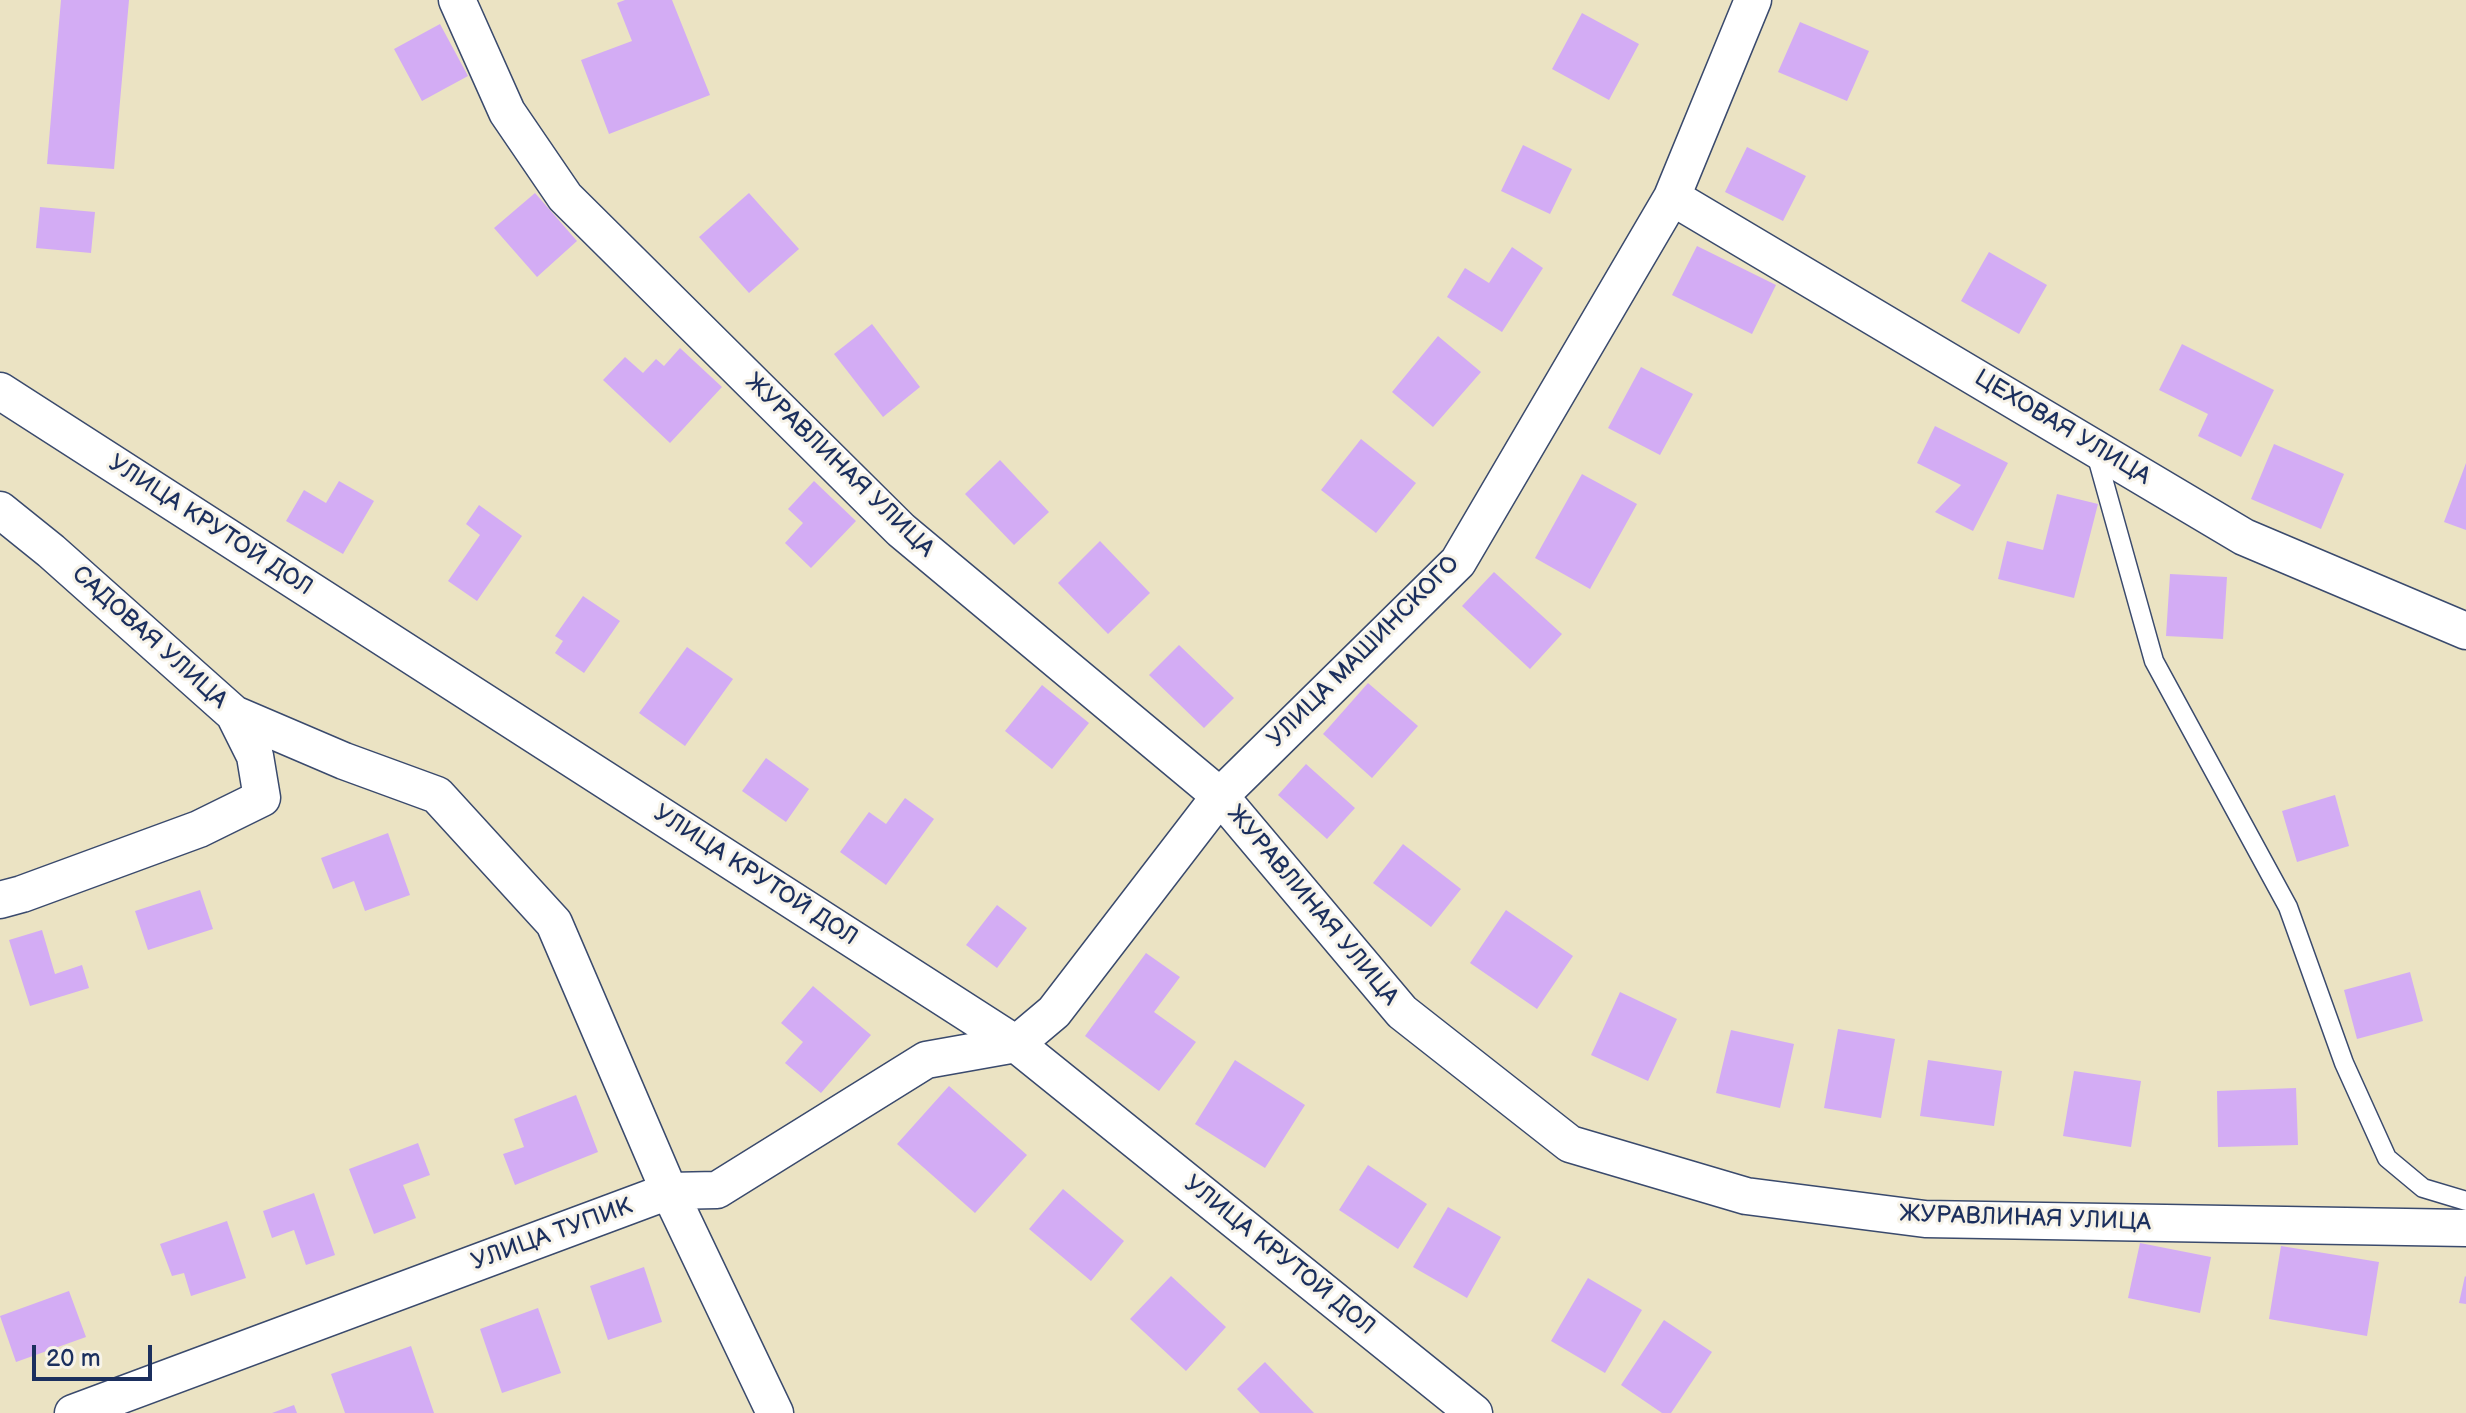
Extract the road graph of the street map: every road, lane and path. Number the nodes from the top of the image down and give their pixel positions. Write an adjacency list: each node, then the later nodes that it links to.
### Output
1 (457, 0): 9 (street, ЖУРАВЛИНАЯ УЛИЦА)
2 (1753, 0): 3 (street, УЛИЦА МАШИНСКОГО)
3 (1672, 197): 5 (street, ЦЕХОВАЯ УЛИЦА); 9 (street, УЛИЦА МАШИНСКОГО)
4 (0, 391): 11 (street, УЛИЦА КРУТОЙ ДОЛ)
5 (2094, 447): 7 (street, ЦЕХОВАЯ УЛИЦА); 13 (lane)
6 (0, 510): 8 (street, САДОВАЯ УЛИЦА)
7 (2466, 631)
8 (234, 714): 10 (street, САДОВАЯ УЛИЦА); 12 (street)
9 (1220, 796): 11 (street, УЛИЦА МАШИНСКОГО); 14 (street, ЖУРАВЛИНАЯ УЛИЦА)
10 (0, 900)
11 (1016, 1044): 12 (street, УЛИЦА ТУПИК); 17 (street, УЛИЦА КРУТОЙ ДОЛ)
12 (669, 1191): 15 (street, УЛИЦА ТУПИК); 16 (street)
13 (2466, 1201)
14 (2466, 1228)
15 (73, 1413)
16 (775, 1413)
17 (1474, 1413)

